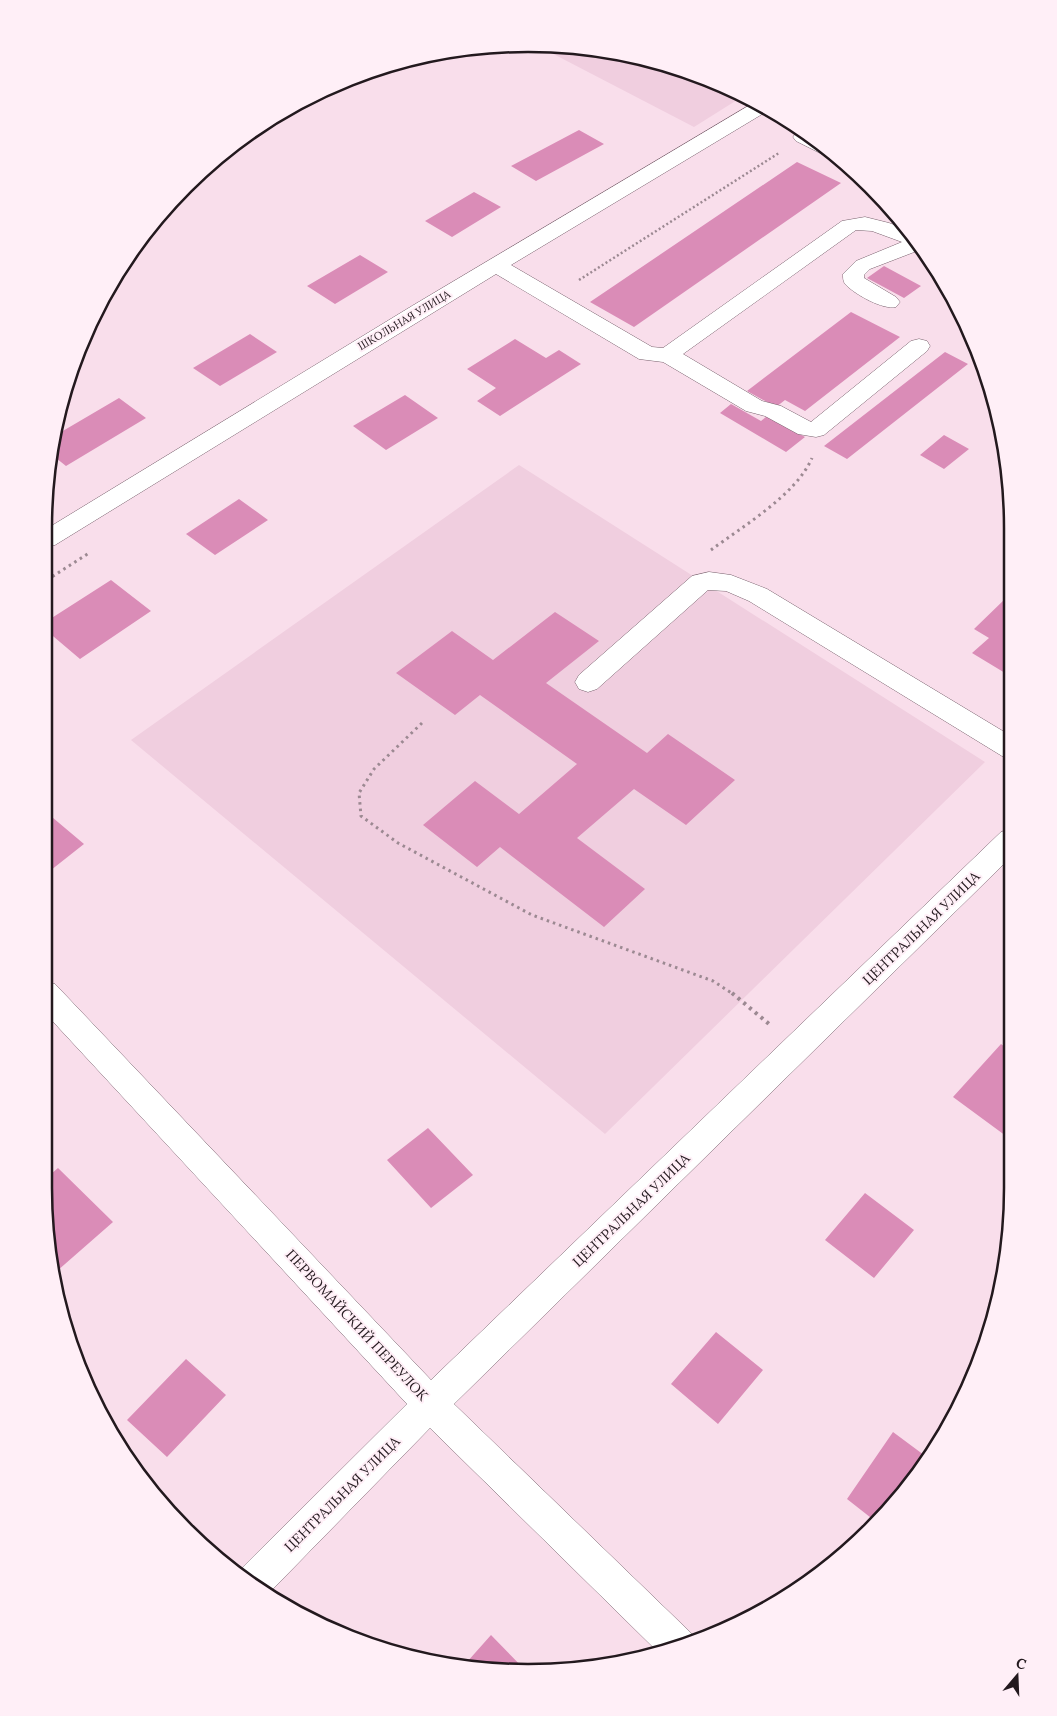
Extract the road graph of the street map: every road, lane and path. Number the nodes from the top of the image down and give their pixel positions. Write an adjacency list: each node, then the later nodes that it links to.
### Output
1 (755, 110): 5 (street, ШКОЛЬНАЯ УЛИЦА)
2 (801, 139): 6 (path)
3 (903, 236): 9 (street)
4 (911, 246): 7 (street)
5 (496, 265): 6 (street); 11 (street, ШКОЛЬНАЯ УЛИЦА)
6 (552, 298): 9 (street)
7 (889, 302)
8 (919, 346): 10 (street)
9 (668, 355): 10 (street)
10 (811, 430): 12 (path)
11 (52, 537)
12 (715, 578): 13 (street); 15 (street)
13 (588, 682)
14 (422, 723): 18 (path)
15 (1004, 745)
16 (1004, 847): 18 (street, ЦЕНТРАЛЬНАЯ УЛИЦА)
17 (52, 1000): 19 (street, ПЕРВОМАЙСКИЙ ПЕРЕУЛОК)
18 (798, 1049): 19 (street, ЦЕНТРАЛЬНАЯ УЛИЦА)
19 (430, 1404): 20 (street, ЦЕНТРАЛЬНАЯ УЛИЦА); 21 (street, ПЕРВОМАЙСКИЙ ПЕРЕУЛОК)
20 (258, 1579)
21 (673, 1641)

